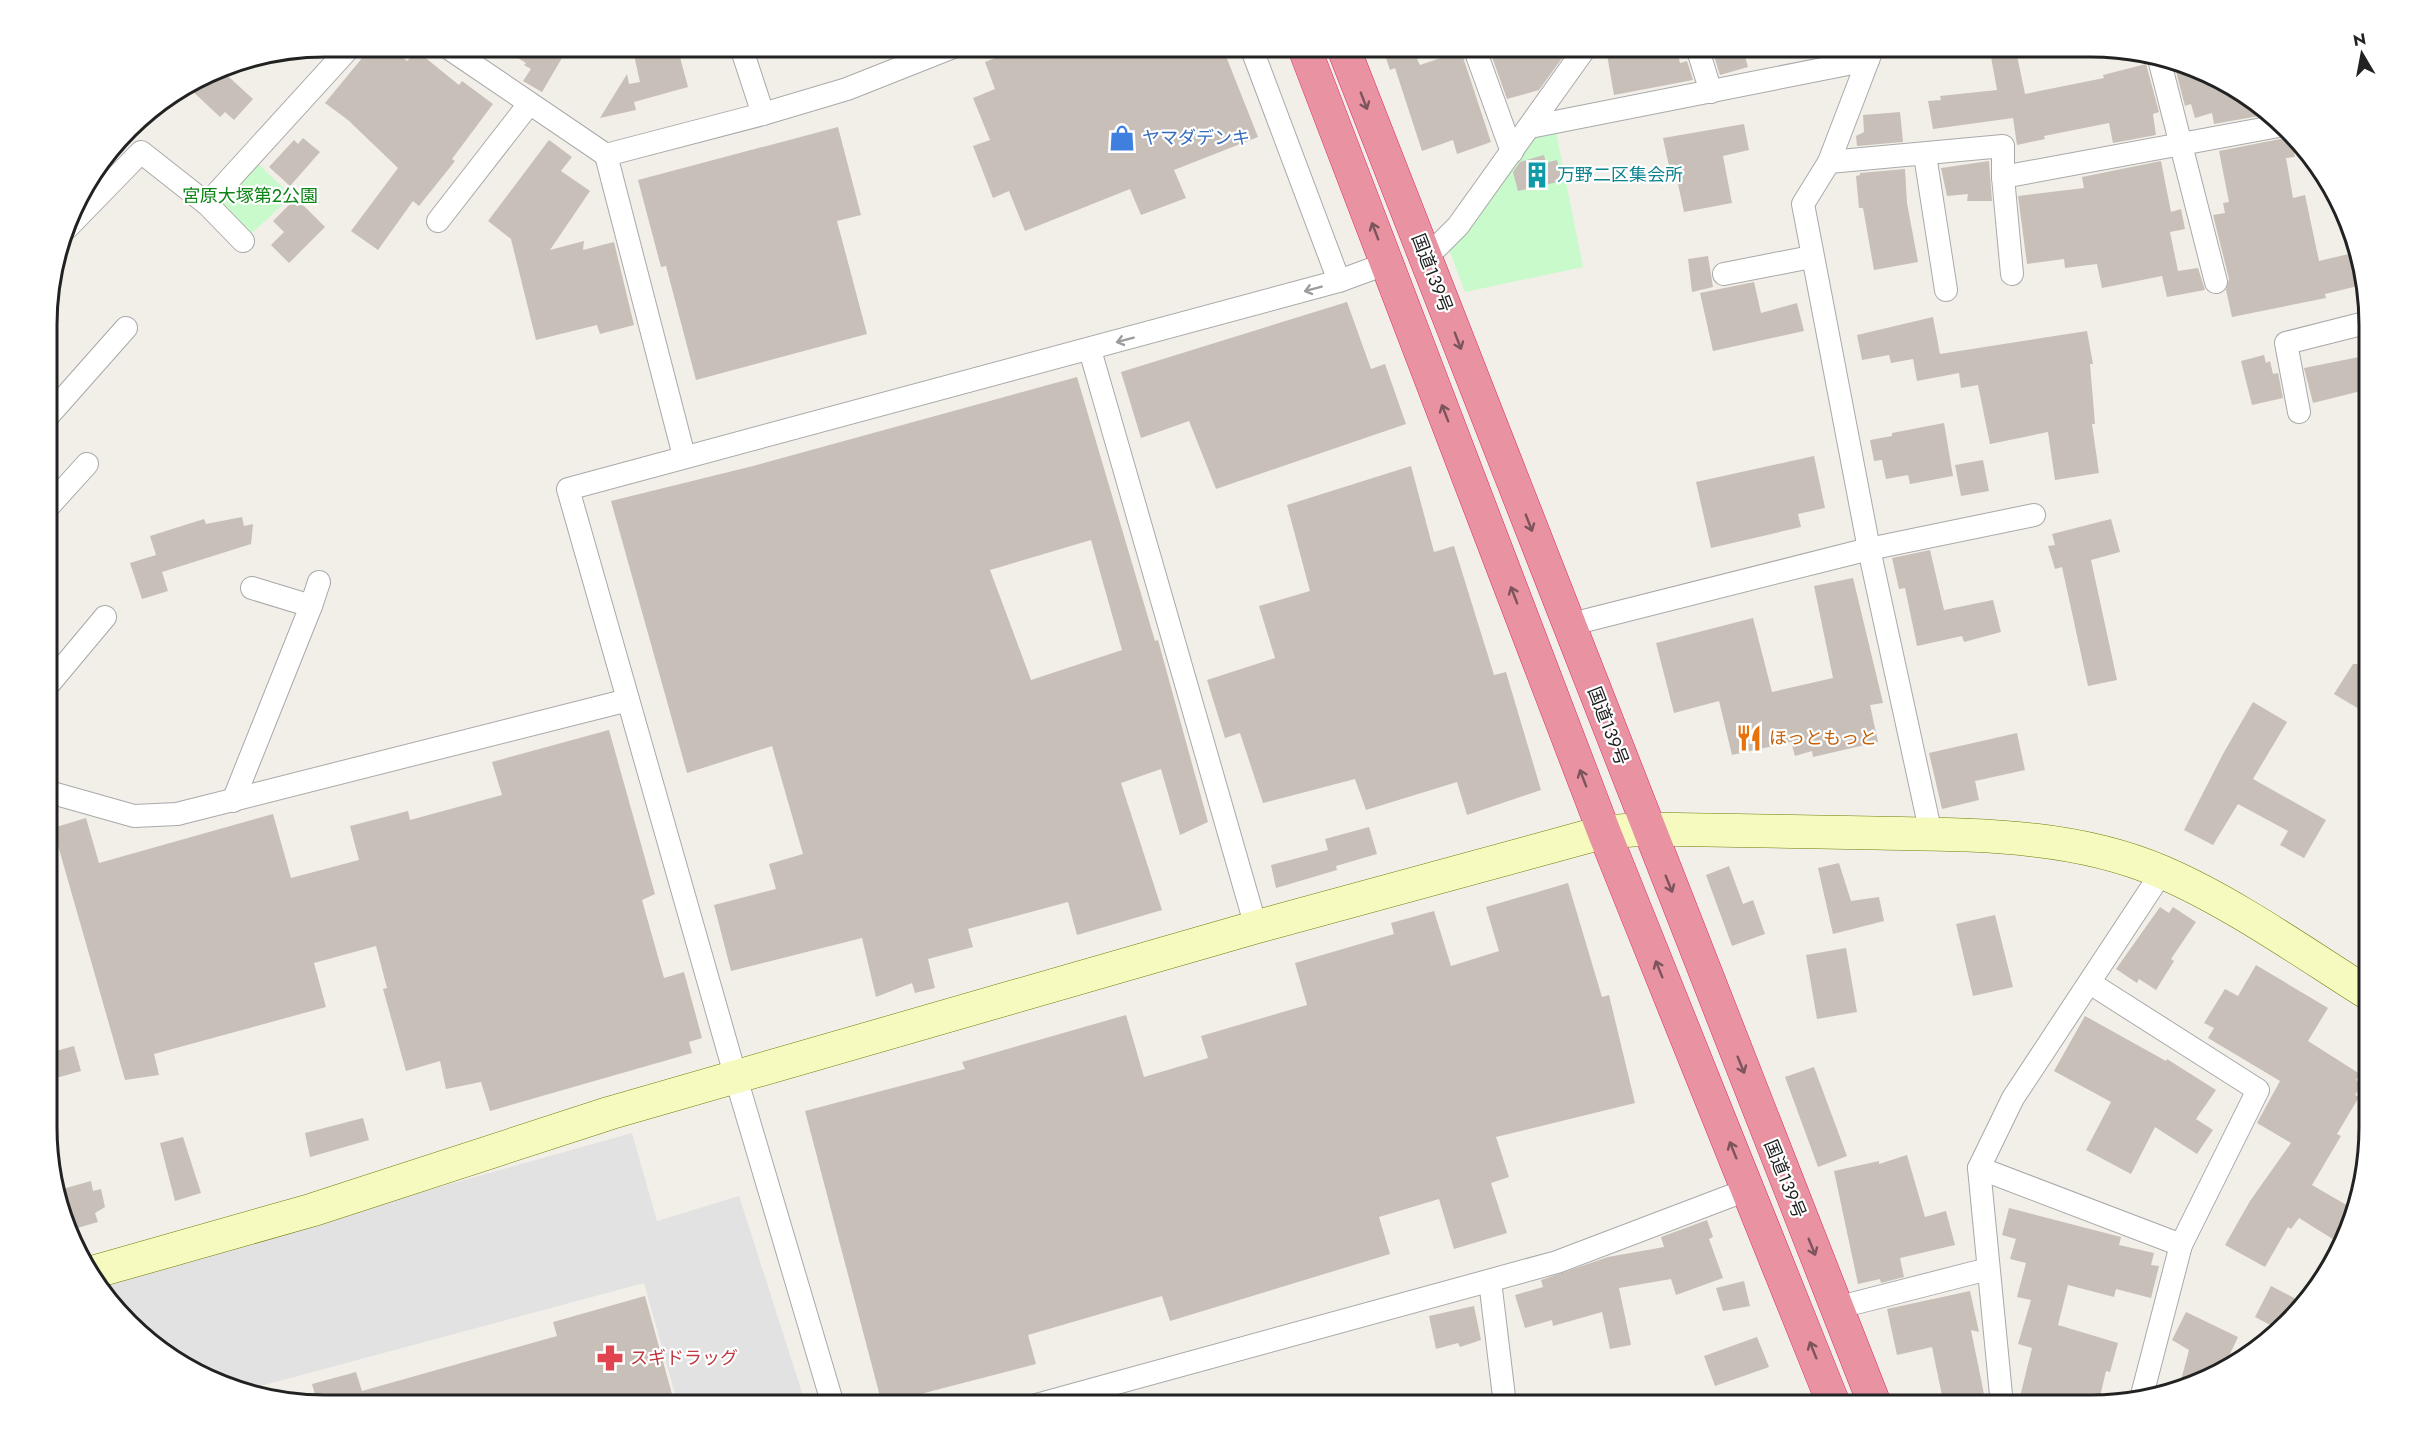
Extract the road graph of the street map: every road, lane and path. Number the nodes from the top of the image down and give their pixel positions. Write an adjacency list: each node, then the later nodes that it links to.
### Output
1 (340, 57): 25 (street)
2 (463, 57): 15 (street)
3 (745, 57): 16 (street)
4 (925, 57): 16 (street)
5 (1255, 57): 34 (street)
6 (1308, 57): 31 (highway, 国道139号, one-way to 6)
7 (1347, 57): 30 (highway, 国道139号, one-way to 30)
8 (1478, 57): 20 (street)
9 (1577, 57): 17 (street)
10 (1700, 57): 14 (street)
11 (1854, 57): 14 (street)
12 (1868, 57): 23 (street)
13 (2161, 66): 19 (street)
14 (1711, 92): 17 (street)
15 (529, 104): 22 (street); 27 (street)
16 (763, 114): 22 (street)
17 (1530, 127): 20 (street)
18 (2273, 127): 19 (street)
19 (2182, 145): 24 (street); 35 (street)
20 (1512, 152): 30 (street)
21 (1924, 154): 23 (street); 24 (street); 36 (street)
22 (606, 155): 42 (street)
23 (1829, 162): 29 (street)
24 (2003, 177): 33 (street)
25 (207, 204): 26 (street); 28 (street)
26 (81, 213)
27 (438, 221)
28 (243, 241)
29 (1811, 257): 32 (street); 46 (street)
30 (1425, 258): 51 (highway, 国道139号, one-way to 51)
31 (1388, 263): 34 (street); 57 (highway, 国道139号, one-way to 31)
32 (1724, 274)
33 (2012, 274)
34 (1339, 281): 39 (street, one-way to 39)
35 (2216, 282)
36 (1946, 290)
37 (2359, 325): 41 (street)
38 (126, 328): 40 (street)
39 (1090, 350): 42 (street); 60 (street)
40 (57, 406)
41 (2299, 412)
42 (684, 456): 53 (street)
43 (87, 464): 44 (street)
44 (57, 497)
45 (2034, 515): 46 (street)
46 (1869, 549): 51 (street); 58 (street)
47 (319, 582): 49 (street)
48 (252, 588): 49 (street)
49 (311, 606): 55 (street)
50 (105, 617): 52 (street)
51 (1568, 625): 56 (highway, 国道139号)
52 (57, 674)
53 (628, 700): 55 (street); 63 (street)
54 (57, 794): 55 (street)
55 (233, 801)
56 (1648, 830): 57 (street); 58 (street); 70 (highway, 国道139号, one-way to 70)
57 (1604, 832): 60 (street); 65 (highway, 国道139号, one-way to 57)
58 (1931, 834): 59 (street)
59 (2162, 872): 61 (street); 62 (street)
60 (1256, 927): 63 (street)
61 (2090, 982): 64 (street); 66 (street)
62 (2359, 988)
63 (736, 1078): 68 (street); 72 (street)
64 (1979, 1168): 66 (street); 67 (street)
65 (1749, 1189): 69 (street); 75 (highway, 国道139号, one-way to 65)
66 (2181, 1245): 71 (street)
67 (1988, 1269): 70 (street); 77 (street)
68 (99, 1271)
69 (1490, 1281): 73 (street); 74 (street)
70 (1836, 1308): 76 (highway, 国道139号)
71 (2143, 1390)
72 (830, 1395)
73 (1072, 1395)
74 (1504, 1395)
75 (1830, 1395)
76 (1871, 1395)
77 (2001, 1395)

